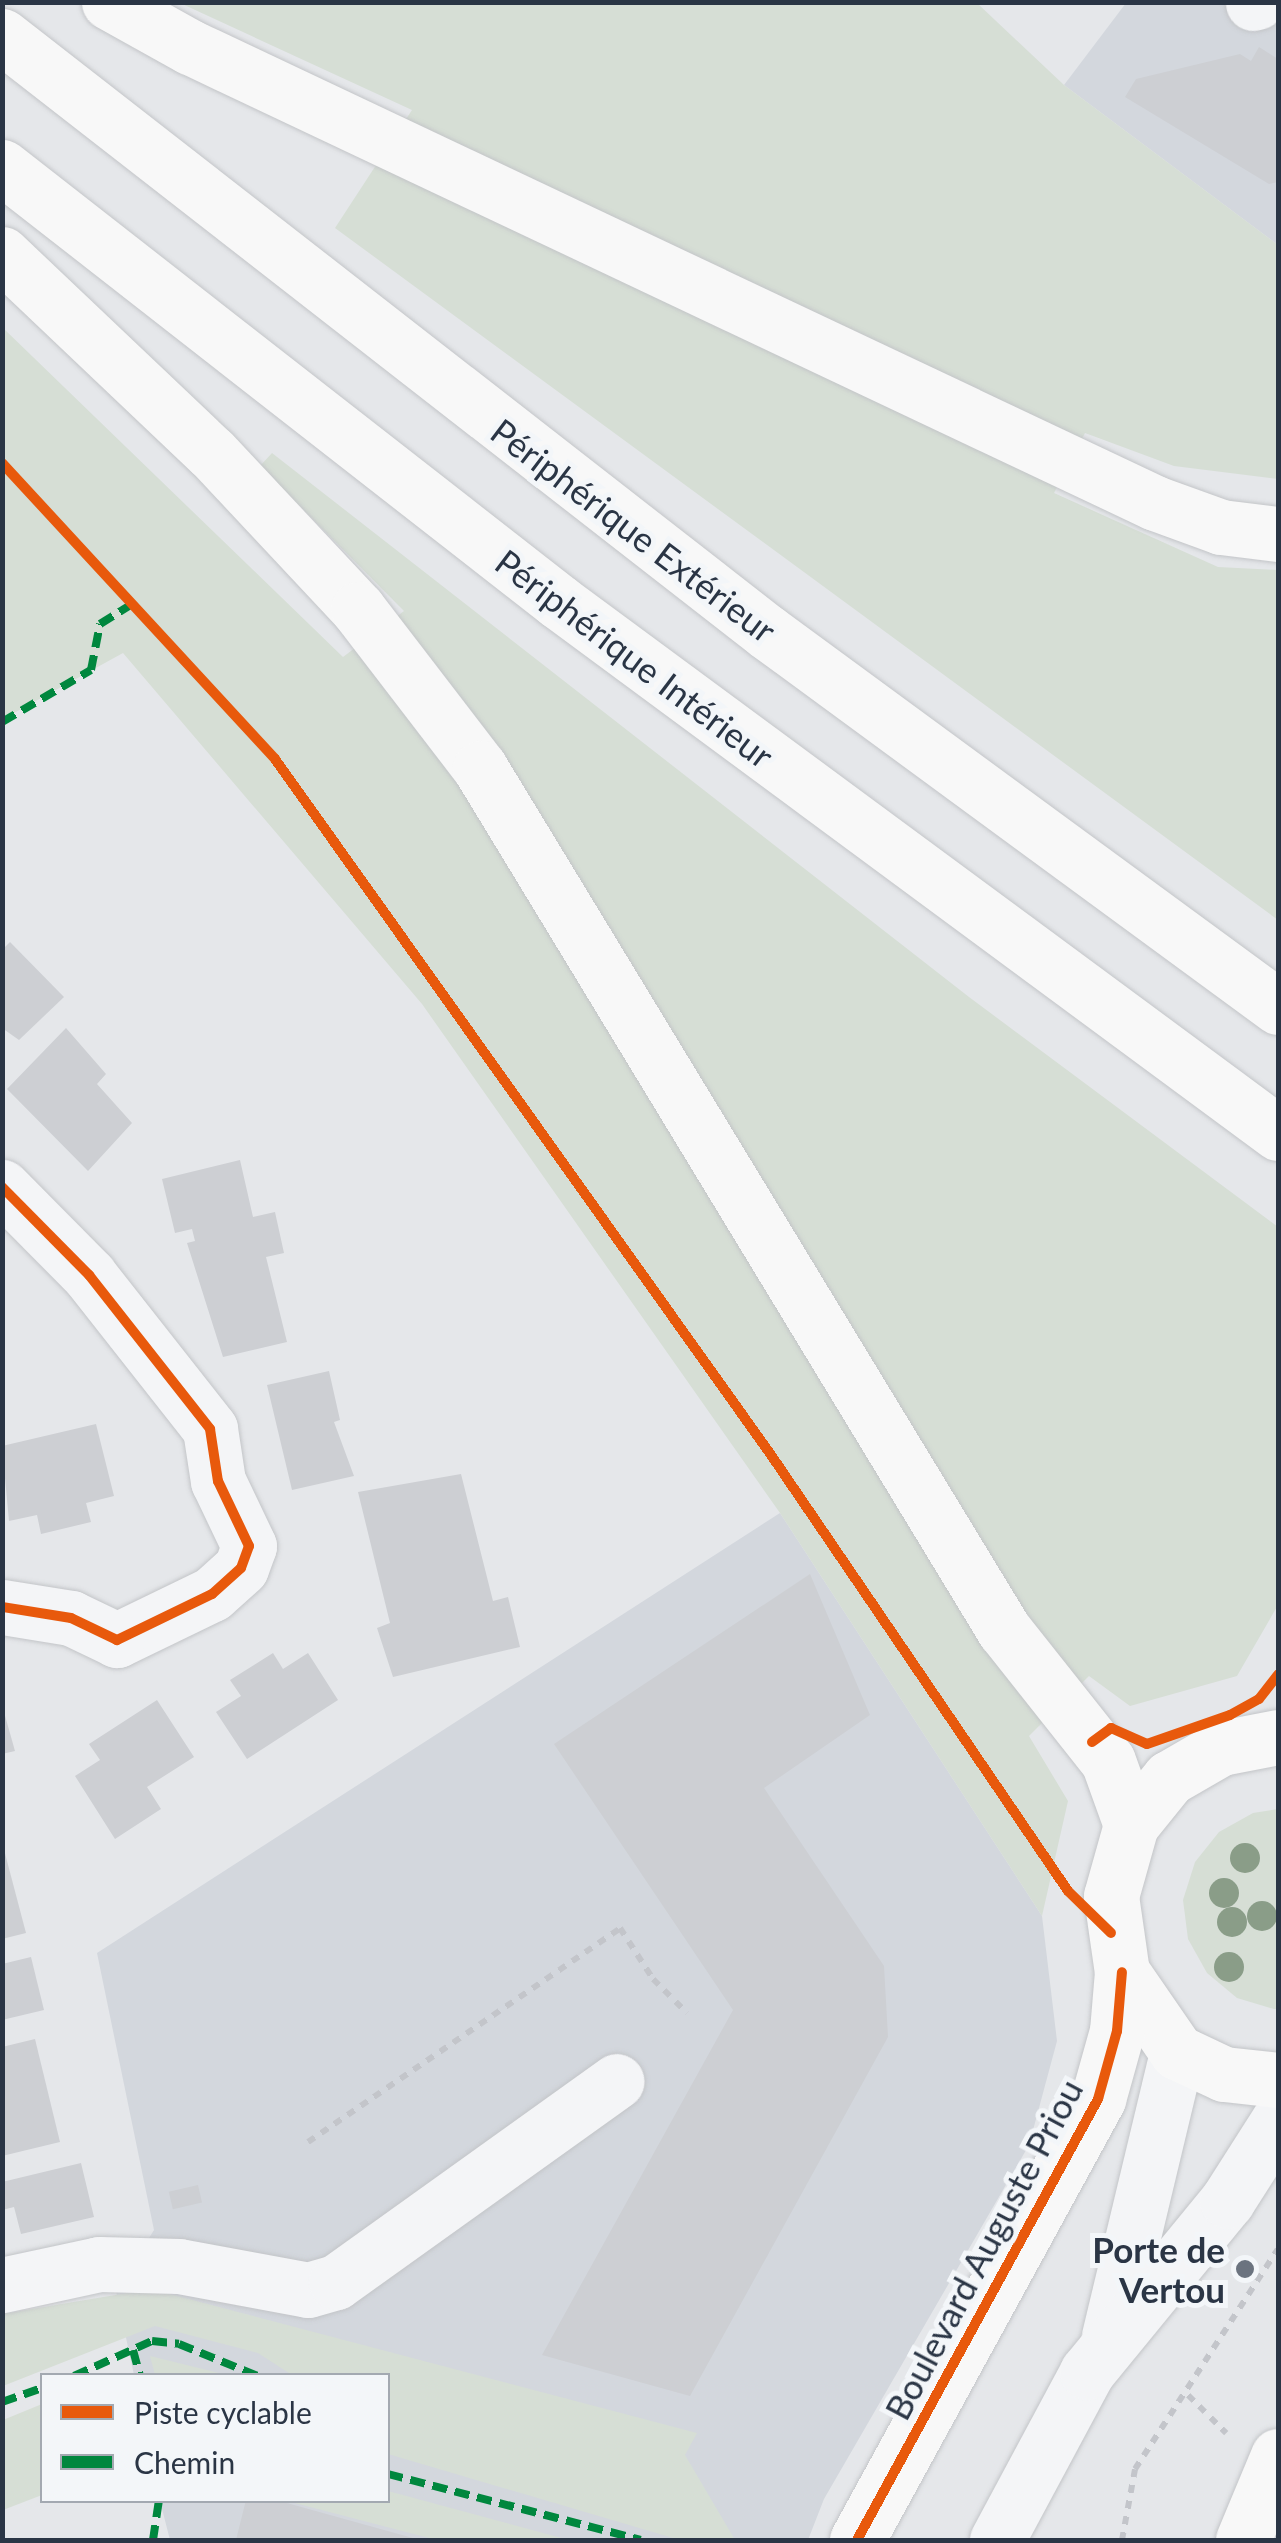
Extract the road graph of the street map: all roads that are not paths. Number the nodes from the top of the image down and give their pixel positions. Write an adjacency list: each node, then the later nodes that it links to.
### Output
1 (109, 2): 5 (main road)
2 (2, 36): 6 (main road, Périphérique Extérieur)
3 (2, 168): 7 (main road, Périphérique Intérieur)
4 (2, 254): 11 (main road)
5 (1278, 534)
6 (1278, 1007)
7 (1278, 1134)
8 (2, 1187): 9 (street)
9 (2, 1608)
10 (1272, 1731): 11 (main road)
11 (1131, 1825): 12 (main road)
12 (1122, 1972): 13 (main road); 20 (main road, Boulevard Auguste Priou)
13 (1177, 2052): 14 (main road); 18 (street)
14 (1278, 2080)
15 (616, 2081): 17 (street)
16 (1278, 2121): 18 (street)
17 (2, 2285)
18 (1107, 2347): 21 (street)
19 (1259, 2451): 22 (main road)
20 (857, 2540)
21 (997, 2540)
22 (1244, 2540)

